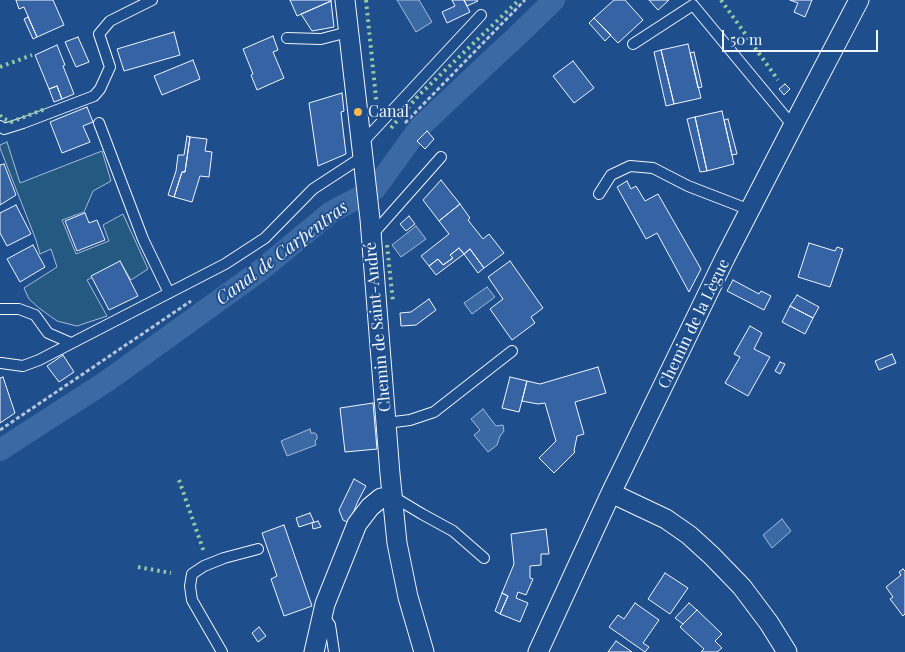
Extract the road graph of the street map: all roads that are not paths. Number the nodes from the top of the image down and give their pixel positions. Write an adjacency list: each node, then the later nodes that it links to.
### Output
1 (152, 0): 9 (lane)
2 (345, 0): 5 (street, Chemin de Saint-André)
3 (859, 0): 10 (street, Chemin de la Lègue)
4 (481, 15): 11 (lane)
5 (348, 32): 6 (lane); 11 (street, Chemin de Saint-André)
6 (287, 38)
7 (633, 44): 10 (lane)
8 (98, 123): 16 (lane)
9 (0, 126)
10 (793, 126): 14 (street, Chemin de la Lègue)
11 (362, 157): 15 (street, Chemin de Saint-André); 16 (lane)
12 (441, 158): 15 (lane)
13 (599, 194): 14 (lane)
14 (750, 210): 22 (street, Chemin de la Lègue)
15 (370, 227): 21 (street, Chemin de Saint-André)
16 (168, 293): 18 (lane)
17 (0, 309): 18 (lane)
18 (71, 343): 20 (lane)
19 (512, 351): 21 (lane)
20 (1, 363)
21 (386, 423): 23 (street, Chemin de Saint-André)
22 (612, 493): 31 (street, Chemin de la Lègue); 32 (street)
23 (392, 496): 25 (lane); 26 (street); 30 (street, Chemin de Saint-André)
24 (258, 549): 27 (lane)
25 (484, 558)
26 (323, 614): 28 (street); 29 (lane)
27 (222, 652)
28 (314, 652)
29 (334, 652)
30 (424, 652)
31 (538, 652)
32 (787, 652)

